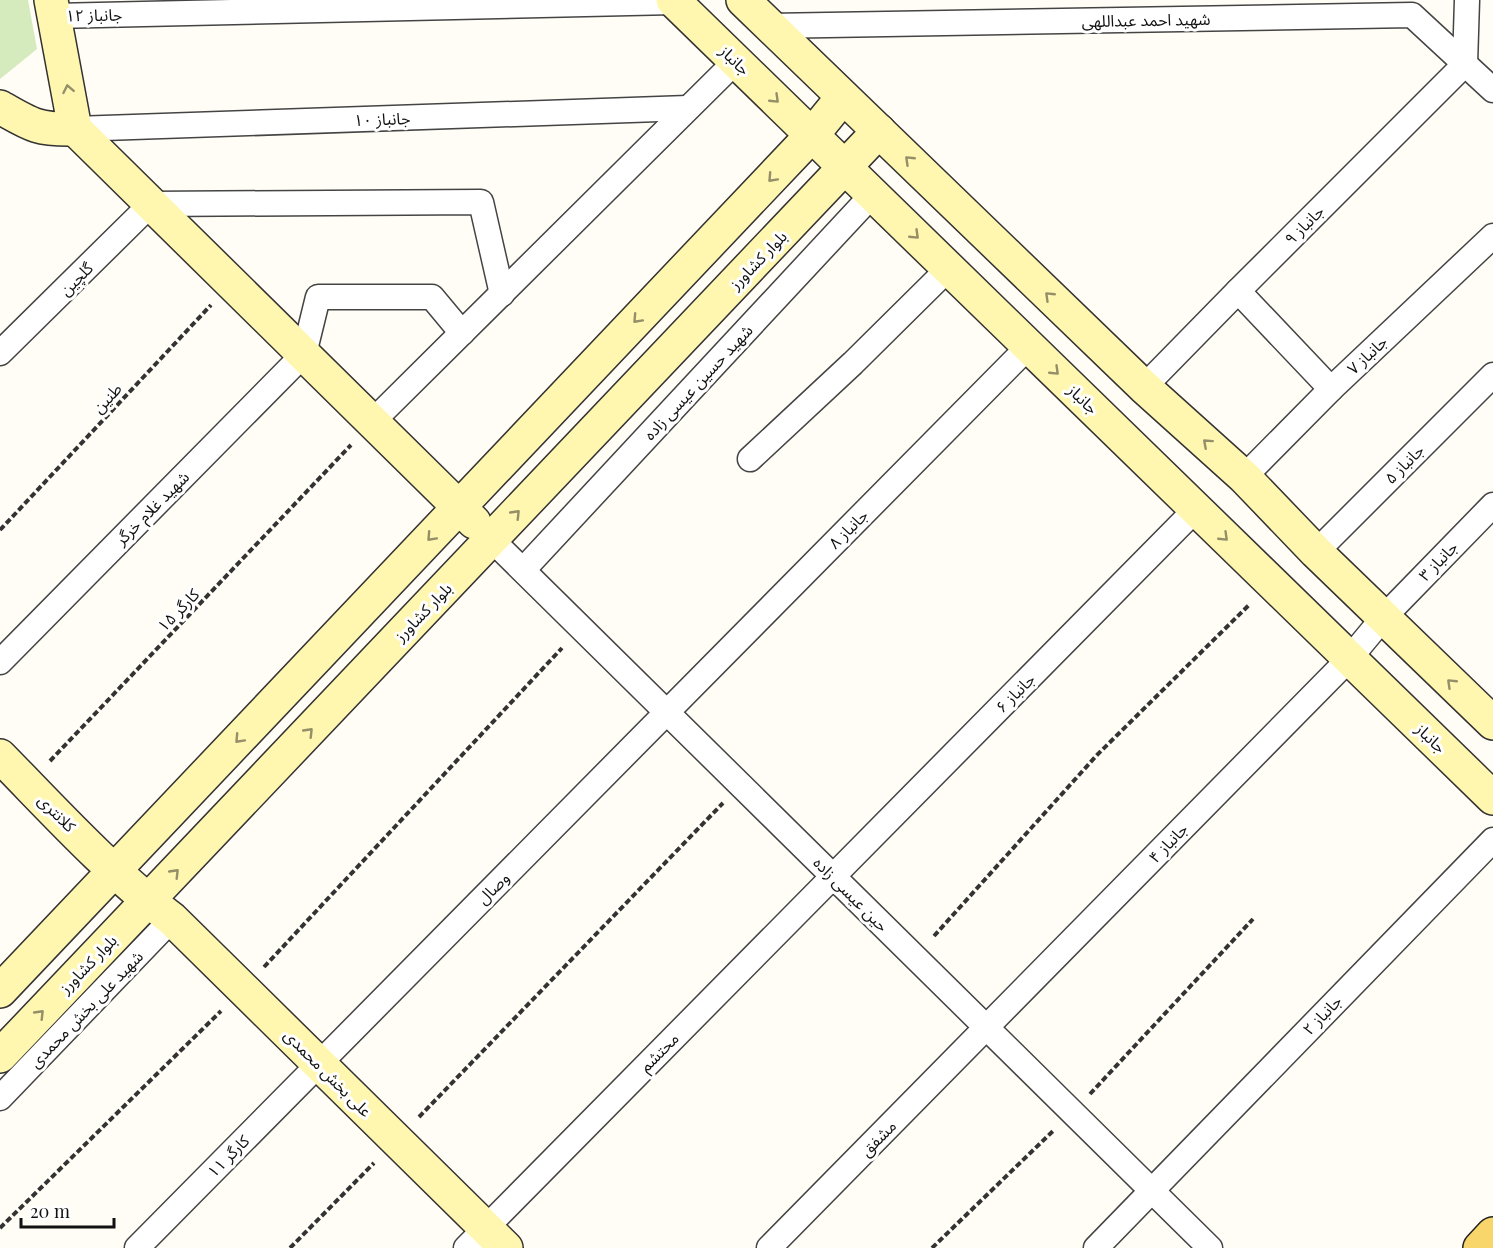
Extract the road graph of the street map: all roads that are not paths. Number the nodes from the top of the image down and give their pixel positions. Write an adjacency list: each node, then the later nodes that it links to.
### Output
1 (742, 0): 5 (street)
2 (1467, 0): 7 (street)
3 (674, 1): 4 (street, جانباز ۱۲); 6 (street, جانباز)
4 (52, 8): 13 (street, one-way to 4)
5 (769, 26): 7 (street, شهید احمد عبداللهی); 10 (street)
6 (736, 61): 12 (street); 15 (street, جانباز, one-way to 15)
7 (1465, 64): 8 (street); 9 (street, شهید احمد عبداللهی); 21 (street, جانباز ۹)
8 (1493, 64)
9 (1493, 90)
10 (843, 97): 14 (street); 15 (street)
11 (0, 107): 13 (street)
12 (688, 108): 13 (street, جانباز ۱۰); 22 (street)
13 (75, 129): 18 (street)
14 (879, 132): 16 (street, بلوار کشاورز); 28 (street, one-way to 14)
15 (812, 135): 16 (street, جانباز); 34 (street, one-way to 34)
16 (846, 168): 17 (street, جانباز); 36 (street, بلوار کشاورز, one-way to 16)
17 (873, 194): 20 (street, جانباز, one-way to 20); 38 (street, شهید حسین عیسی زاده)
18 (152, 204): 22 (street); 25 (street, گلچین); 26 (street)
19 (1493, 236): 29 (street, جانباز ۷)
20 (949, 268): 24 (street, جانباز); 31 (street)
21 (1238, 291): 28 (street, جانباز ۹); 29 (street)
22 (501, 294): 23 (street)
23 (462, 333): 26 (street); 30 (street)
24 (1029, 346): 35 (street, جانباز, one-way to 35); 42 (street, جانباز ۸)
25 (0, 353)
26 (304, 354): 30 (street); 41 (street, شهید غلام خرگر)
27 (1493, 375): 37 (street, جانباز ۵)
28 (1144, 387): 32 (street, one-way to 28)
29 (1331, 389): 32 (street, جانباز ۷)
30 (372, 422): 34 (street)
31 (750, 459)
32 (1244, 477): 37 (street)
33 (1493, 505): 39 (street, جانباز ۳)
34 (459, 507): 36 (street); 47 (street, one-way to 47)
35 (1196, 509): 40 (street, جانباز, one-way to 40); 48 (street, جانباز ۶)
36 (492, 540): 38 (street, حین عیسی زاده); 49 (street, بلوار کشاورز, one-way to 36)
37 (1316, 552): 39 (street)
38 (523, 570): 42 (street, حین عیسی زاده)
39 (1383, 618): 40 (street, جانباز ۳); 43 (street, one-way to 39)
40 (1348, 659): 45 (street, جانباز); 51 (street, جانباز ۴)
41 (0, 662)
42 (667, 712): 48 (street, حین عیسی زاده); 53 (street, وصال)
43 (1493, 723)
44 (0, 756): 47 (street, کلانتری)
45 (1493, 798)
46 (1493, 840): 55 (street, جانباز ۲)
47 (114, 870): 49 (street, کلانتری); 50 (street)
48 (833, 876): 51 (street, حین عیسی زاده); 57 (street, محتشم)
49 (160, 910): 52 (street, بلوار کشاورز, one-way to 49); 53 (street, علی بخش محمدی); 54 (street, شهید علی بخش محمدی)
50 (0, 991)
51 (987, 1028): 55 (street, حین عیسی زاده); 59 (street, مشفق)
52 (0, 1056)
53 (319, 1064): 57 (street, علی بخش محمدی); 58 (street, کارگر ۱۱)
54 (0, 1098)
55 (1152, 1190): 60 (street, جانباز ۲); 61 (street, حین عیسی زاده)
56 (1493, 1234): 62 (main road)
57 (486, 1241)
58 (136, 1248)
59 (769, 1248)
60 (1096, 1248)
61 (1210, 1248)
62 (1480, 1248)

